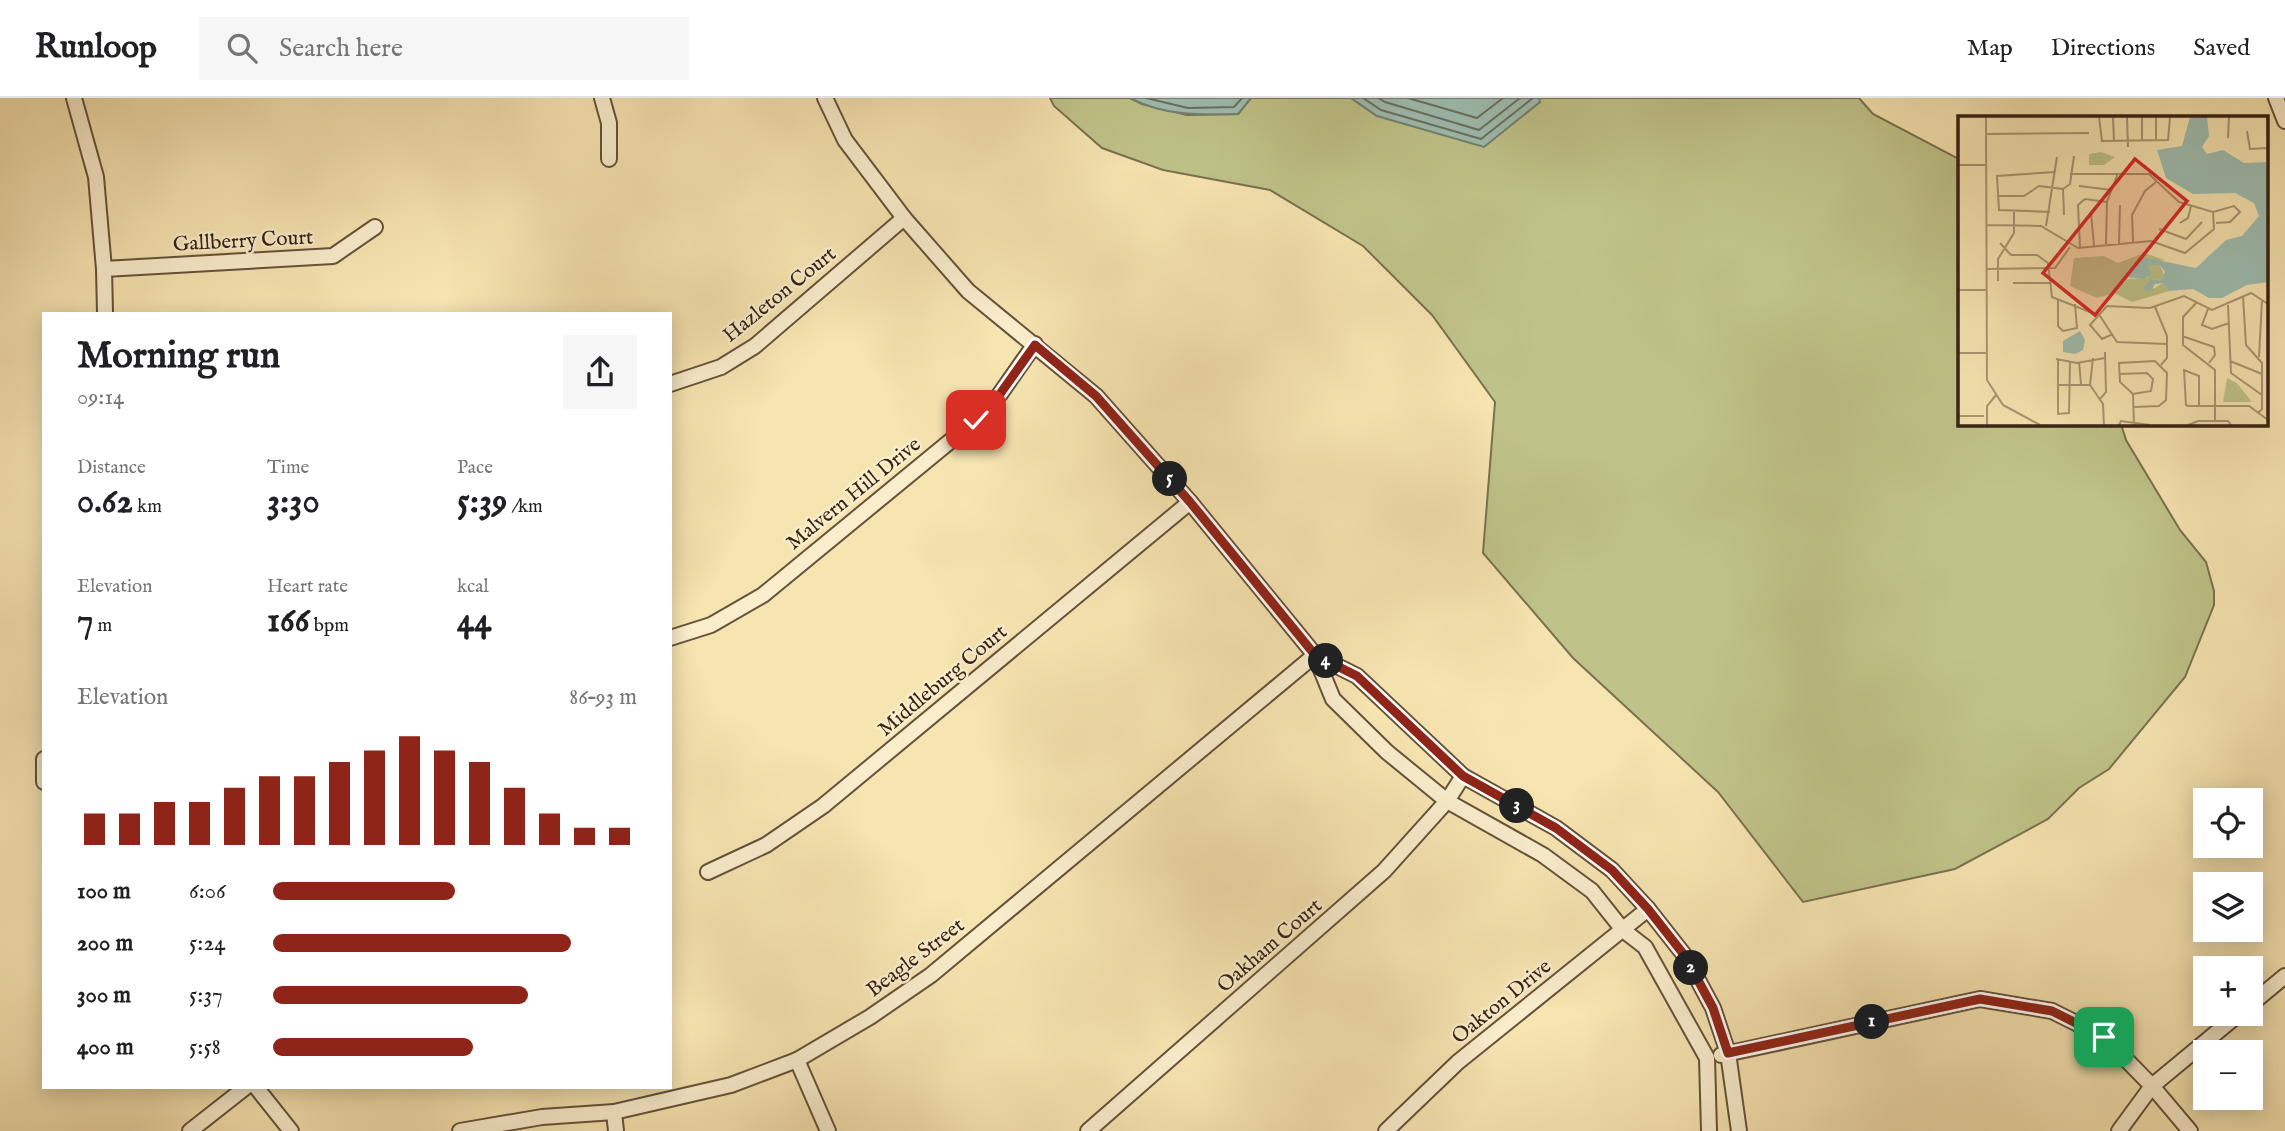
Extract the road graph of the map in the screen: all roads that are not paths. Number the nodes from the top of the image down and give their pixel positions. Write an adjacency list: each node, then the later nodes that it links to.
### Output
1 (74, 98): 9 (street)
2 (602, 98): 6 (street)
3 (825, 98): 7 (street)
4 (2276, 98): 5 (street)
5 (2285, 121)
6 (610, 159)
7 (904, 218): 11 (street); 12 (street, Hazleton Court)
8 (375, 227): 9 (street, Gallberry Court)
9 (104, 269): 10 (street)
10 (105, 312)
11 (1035, 345): 13 (street); 14 (street, Malvern Hill Drive)
12 (672, 383)
13 (1190, 502): 15 (street); 18 (street, Middleburg Court)
14 (672, 637)
15 (1315, 655): 16 (street); 17 (street); 26 (street, Beagle Street)
16 (1463, 776): 17 (street, Oakham Court); 19 (street)
17 (1447, 801): 20 (street); 36 (street, Oakham Court)
18 (708, 872)
19 (1648, 909): 20 (street, Oakton Drive); 24 (street)
20 (1623, 930): 25 (street); 37 (street, Oakton Drive)
21 (2285, 976): 22 (street)
22 (2263, 994)
23 (2224, 1026): 27 (street)
24 (1728, 1053): 25 (street); 27 (street); 39 (street)
25 (1707, 1058): 38 (street)
26 (797, 1059): 30 (street, Beagle Street); 35 (street)
27 (2152, 1086): 40 (street); 41 (street)
28 (243, 1089): 31 (street)
29 (258, 1089): 32 (street)
30 (614, 1112): 33 (street, Beagle Street); 34 (street)
31 (190, 1131)
32 (291, 1131)
33 (460, 1131)
34 (616, 1131)
35 (828, 1131)
36 (1088, 1131)
37 (1386, 1131)
38 (1709, 1131)
39 (1739, 1131)
40 (2119, 1131)
41 (2190, 1131)

